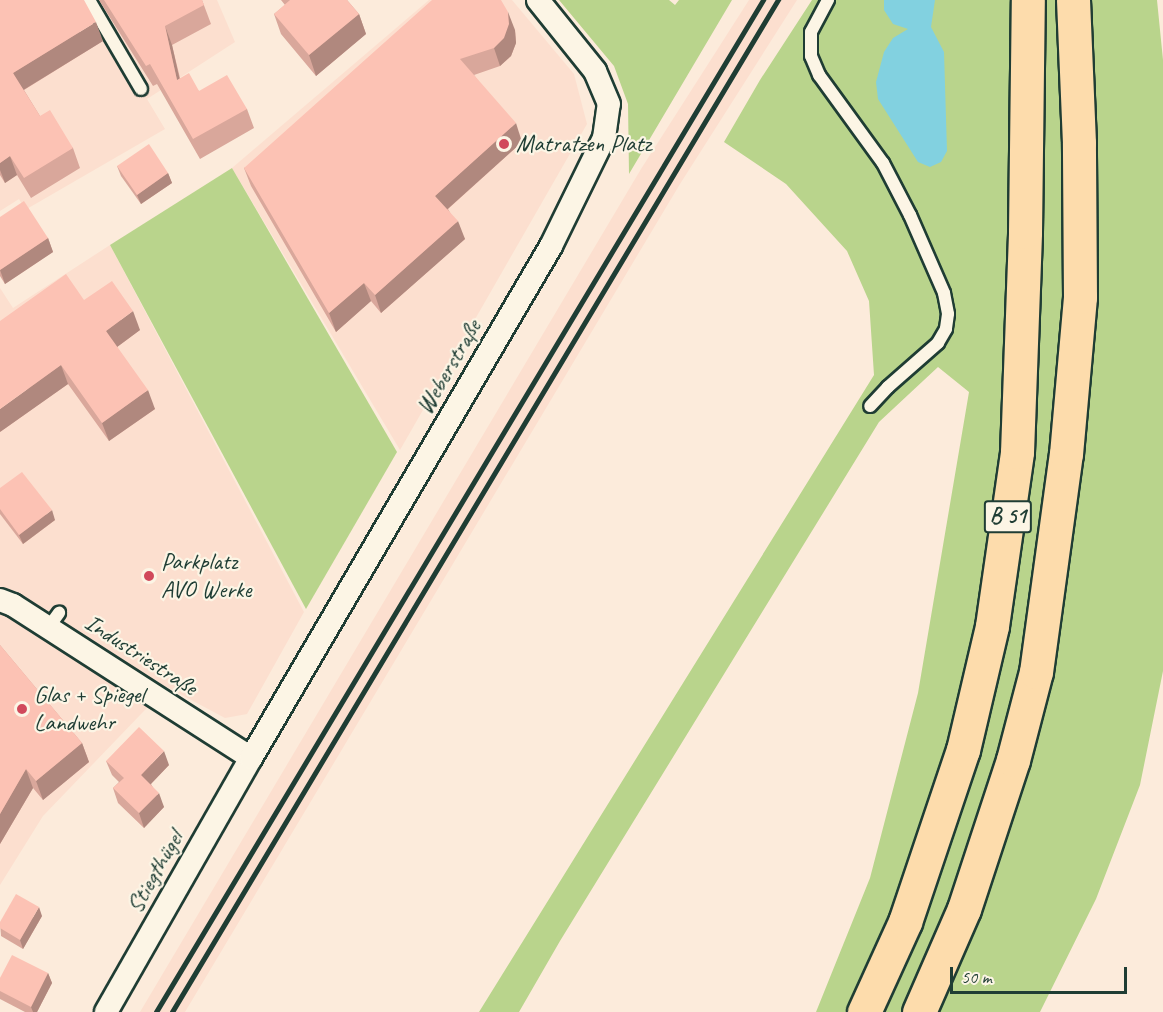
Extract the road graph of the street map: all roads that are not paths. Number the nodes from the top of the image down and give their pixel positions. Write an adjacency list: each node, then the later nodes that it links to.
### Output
1 (88, 0): 6 (lane)
2 (538, 0): 9 (street, Weberstraße)
3 (828, 0): 7 (lane)
4 (1028, 0): 11 (highway, B 51)
5 (1073, 0): 12 (highway, B 51)
6 (141, 89)
7 (870, 406)
8 (0, 600): 9 (street, Industriestraße)
9 (251, 758): 10 (street, Stiegthügel)
10 (106, 1012)
11 (864, 1012)
12 (919, 1012)

